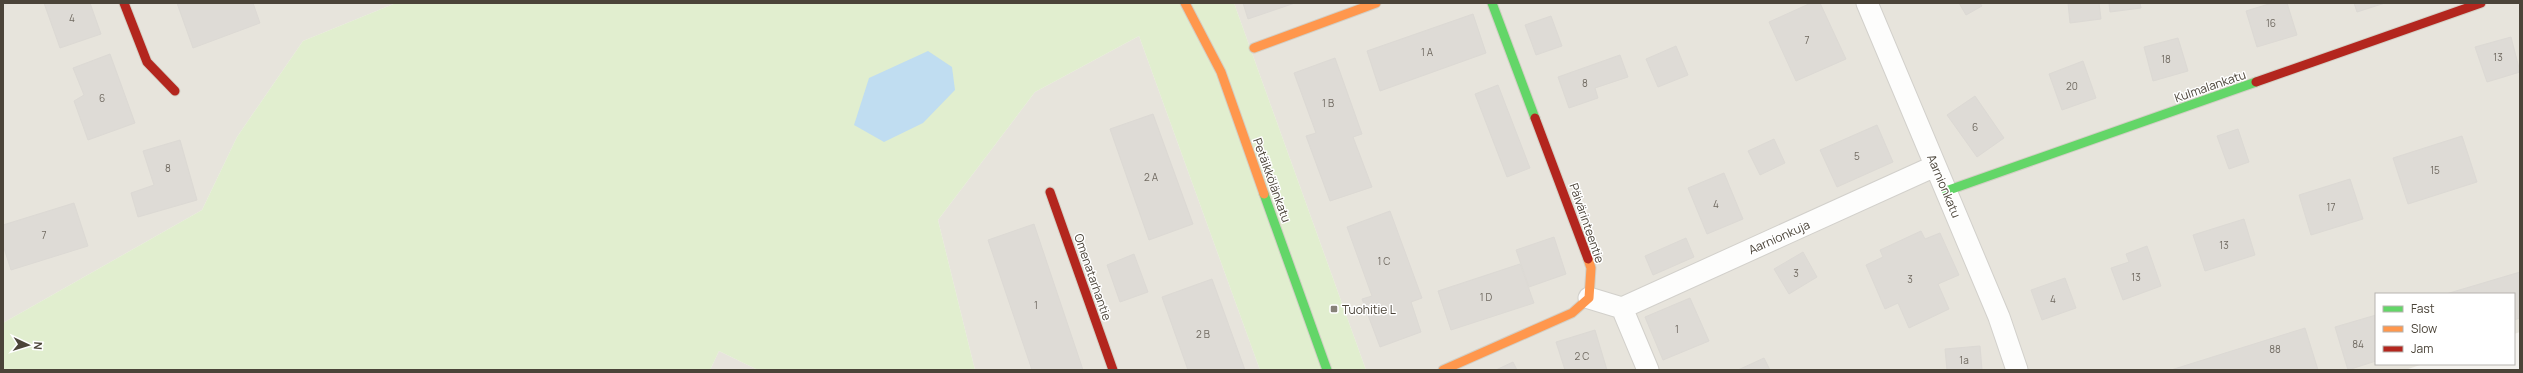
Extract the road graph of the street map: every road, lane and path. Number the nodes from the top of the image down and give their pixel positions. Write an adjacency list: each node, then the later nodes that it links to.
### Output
1 (124, 3): 8 (street)
2 (1185, 3): 15 (street, Petäikkölänkatu)
3 (1376, 3): 7 (street)
4 (1492, 3): 12 (street, Päivärinteentie)
5 (1867, 3): 9 (street, Aarnionkatu)
6 (2481, 3): 11 (street, Kulmalankatu)
7 (1254, 48)
8 (175, 91)
9 (1935, 166): 11 (street, Aarnionkatu); 13 (street, Aarnionkuja)
10 (1050, 192): 14 (street, Omenatarhantie)
11 (1946, 192): 18 (street, Aarnionkatu)
12 (1589, 298): 13 (street); 16 (street)
13 (1622, 308): 17 (street)
14 (1113, 370)
15 (1327, 370)
16 (1443, 370)
17 (1648, 370)
18 (2017, 370)

